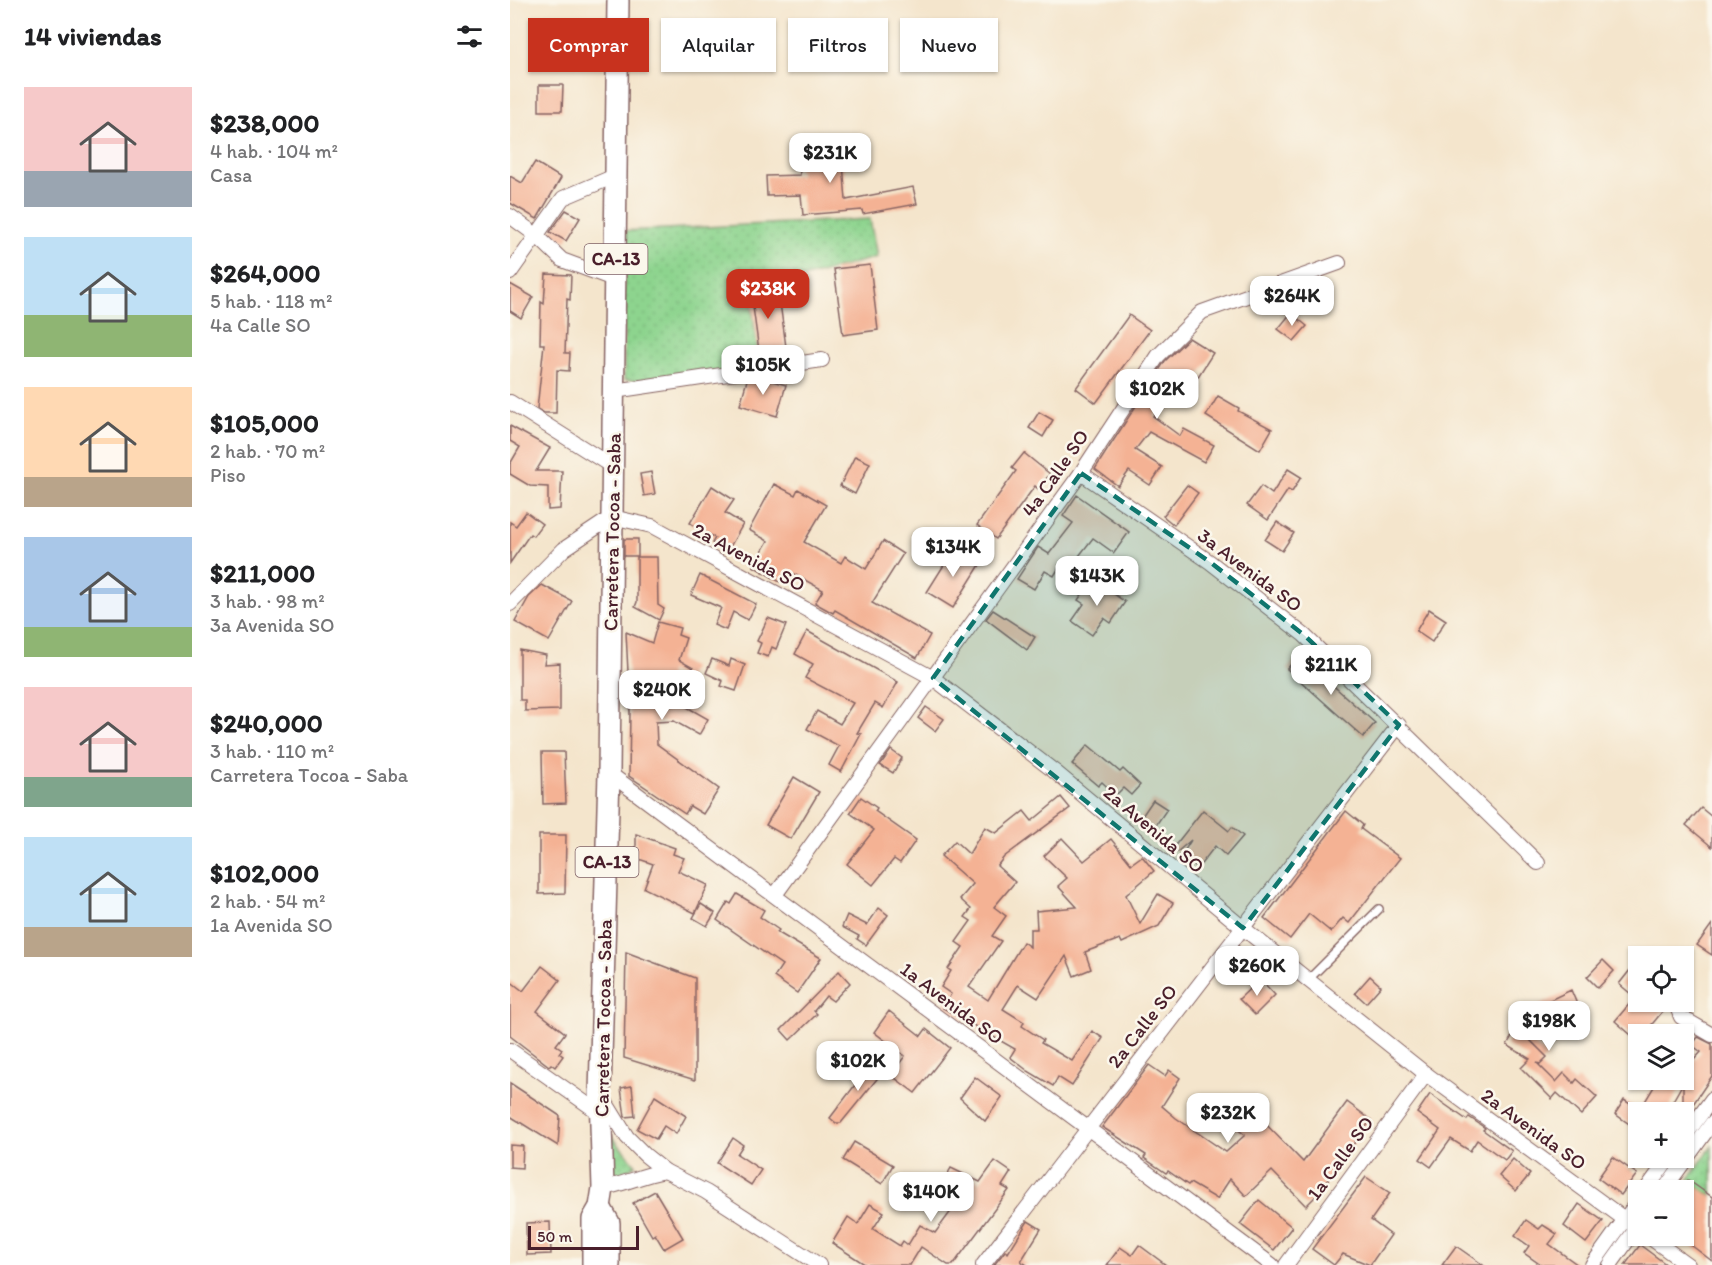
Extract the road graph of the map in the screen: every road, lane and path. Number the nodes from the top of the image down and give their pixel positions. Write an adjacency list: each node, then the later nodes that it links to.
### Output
1 (618, 0): 2 (main road, Carretera Tocoa - Saba / CA-13)
2 (617, 175): 4 (street); 7 (main road, Carretera Tocoa - Saba / CA-13)
3 (510, 216): 4 (street)
4 (536, 234): 6 (street); 7 (street)
5 (1339, 263): 12 (street, 4a Calle SO)
6 (510, 273)
7 (616, 280): 9 (main road, Carretera Tocoa - Saba / CA-13)
8 (822, 360): 9 (street)
9 (614, 391): 11 (main road, Carretera Tocoa - Saba / CA-13)
10 (510, 402): 11 (street)
11 (613, 467): 13 (main road, Carretera Tocoa - Saba / CA-13)
12 (1081, 473): 15 (street, 4a Calle SO); 16 (street, 3a Avenida SO)
13 (612, 517): 14 (street); 15 (street, 2a Avenida SO); 17 (main road, Carretera Tocoa - Saba / CA-13)
14 (512, 596)
15 (933, 678): 19 (street, 4a Calle SO); 21 (street, 2a Avenida SO)
16 (1399, 724): 18 (street, 3a Avenida SO); 21 (street, 2a Calle SO)
17 (609, 773): 19 (street, 1a Avenida SO); 27 (main road, Carretera Tocoa - Saba / CA-13)
18 (1538, 863)
19 (775, 895): 32 (street, 1a Avenida SO)
20 (1379, 909): 22 (lane)
21 (1243, 928): 22 (street, 2a Avenida SO); 32 (street, 2a Calle SO)
22 (1308, 980): 26 (street, 2a Avenida SO)
23 (1679, 1012): 24 (street)
24 (1712, 1035)
25 (510, 1050): 29 (street)
26 (1426, 1074): 37 (street, 2a Avenida SO); 46 (street, 1a Calle SO)
27 (600, 1093): 29 (main road, Carretera Tocoa - Saba / CA-13); 33 (street)
28 (1712, 1099): 31 (street)
29 (601, 1114): 35 (main road, Carretera Tocoa - Saba / CA-13)
30 (1712, 1123): 34 (street)
31 (1694, 1124)
32 (1088, 1128): 44 (street, 2a Calle SO); 45 (street, 1a Avenida SO)
33 (665, 1171): 35 (street); 43 (street)
34 (1671, 1180)
35 (601, 1198): 41 (main road, Carretera Tocoa - Saba / CA-13); 42 (main road, Carretera Tocoa - Saba / CA-13)
36 (1628, 1215): 37 (street)
37 (1625, 1219): 38 (street, 2a Avenida SO); 47 (street)
38 (1628, 1221)
39 (1628, 1244): 48 (street)
40 (1662, 1246): 49 (street, 2a Avenida SO)
41 (593, 1265)
42 (609, 1265)
43 (819, 1265)
44 (983, 1265)
45 (1272, 1265)
46 (1286, 1265)
47 (1592, 1265)
48 (1610, 1265)
49 (1688, 1265)

